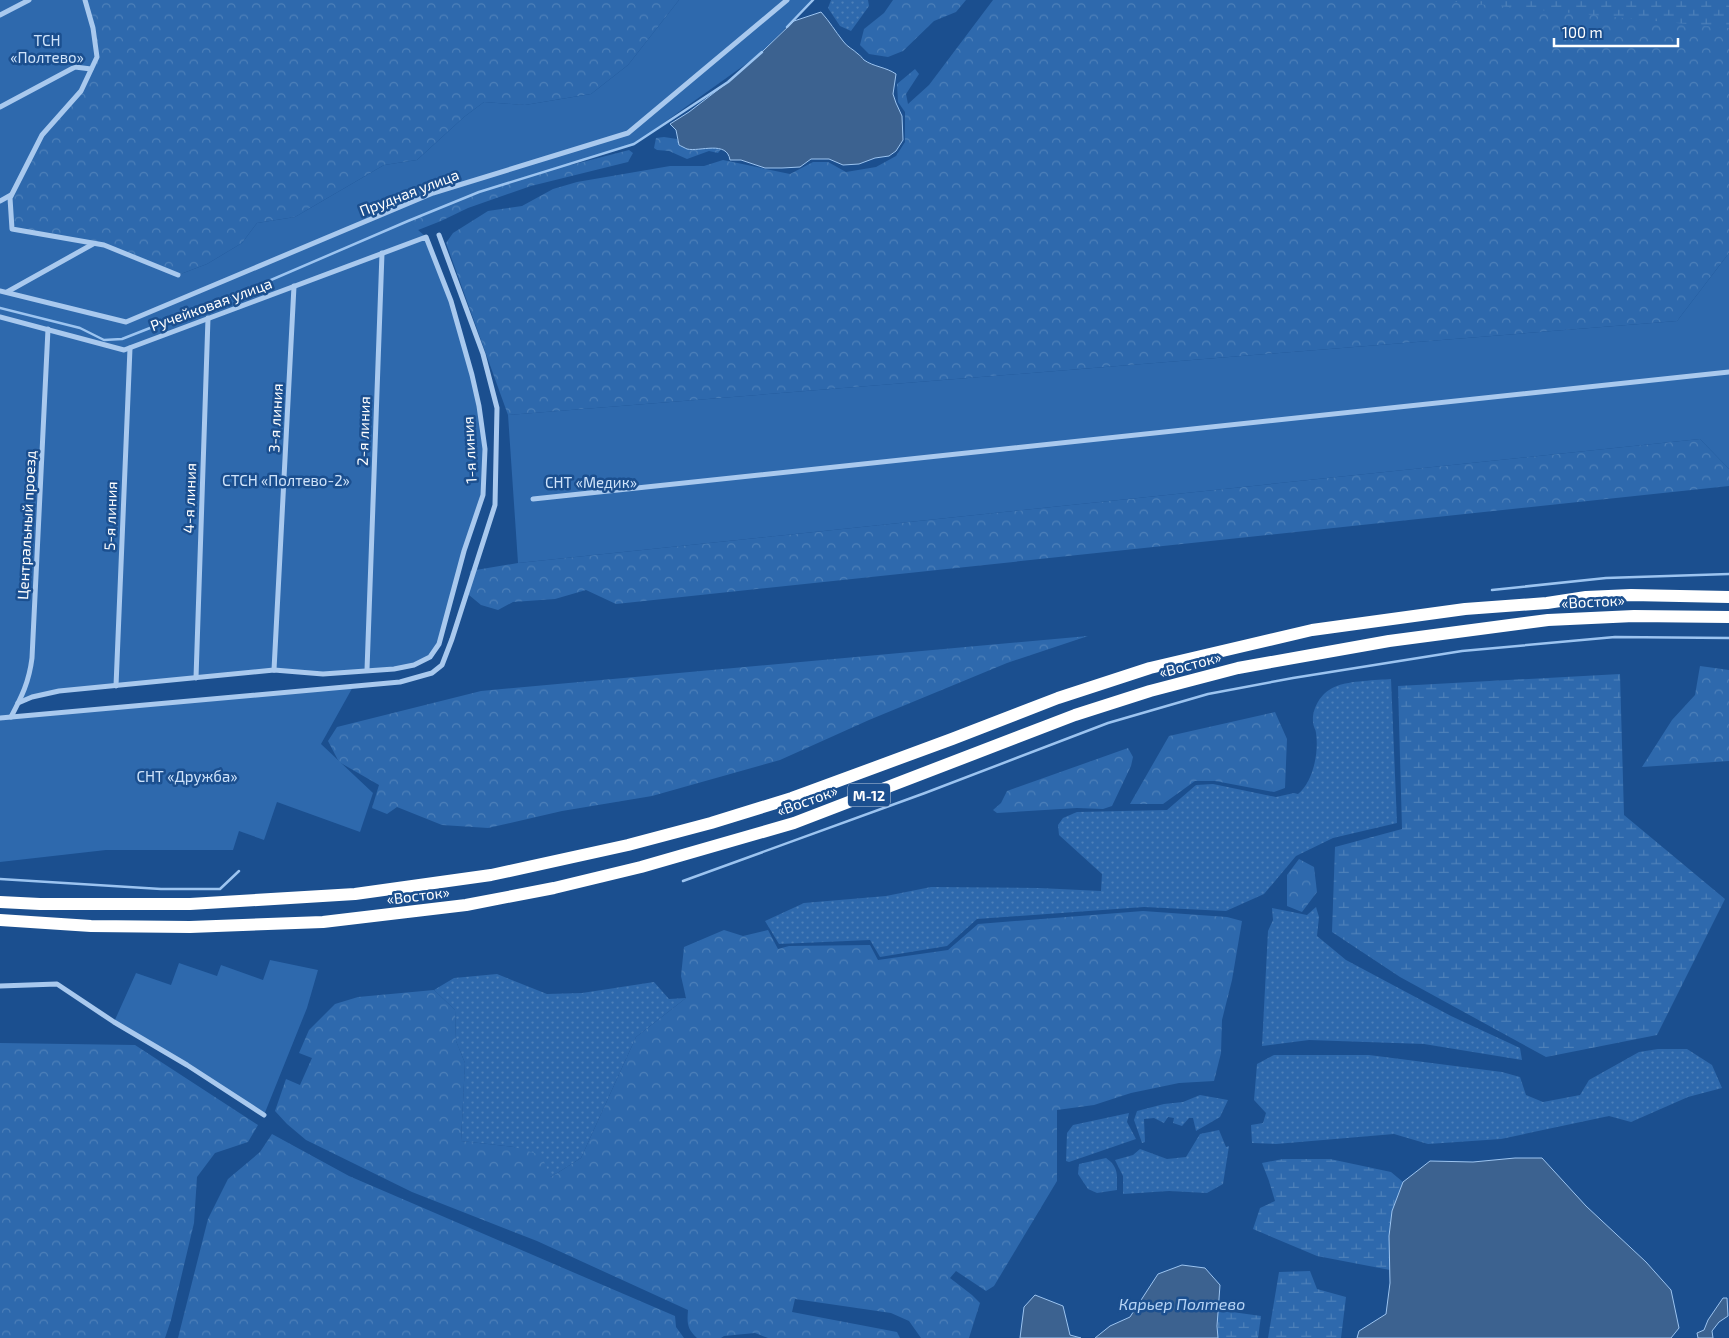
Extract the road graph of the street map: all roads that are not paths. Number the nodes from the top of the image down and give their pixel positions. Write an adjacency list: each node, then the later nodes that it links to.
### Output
1 (29, 0): 4 (street)
2 (85, 0): 5 (street)
3 (787, 0): 16 (street, Прудная улица)
4 (0, 15)
5 (91, 69): 6 (street); 7 (street)
6 (0, 106)
7 (11, 195): 8 (street); 11 (street)
8 (0, 200)
9 (439, 235): 30 (street)
10 (426, 237): 12 (street, Ручейковая улица); 26 (street, 1-я линия)
11 (94, 243): 13 (street); 16 (street)
12 (382, 253): 14 (street, Ручейковая улица); 26 (street, 2-я линия)
13 (178, 275)
14 (294, 286): 18 (street, Ручейковая улица); 25 (street, 3-я линия)
15 (0, 291): 16 (street, Прудная улица)
16 (7, 293)
17 (0, 317): 19 (street, Ручейковая улица)
18 (208, 318): 20 (street, Ручейковая улица); 27 (street, 4-я линия)
19 (48, 330): 20 (street, Ручейковая улица); 29 (street, Центральный проезд)
20 (130, 348): 28 (street, 5-я линия)
21 (1729, 372): 22 (street)
22 (533, 499)
23 (1729, 597): 32 (highway, «Восток» / М-12)
24 (1729, 617): 33 (highway, «Восток» / М-12)
25 (274, 670): 26 (street, 1-я линия); 27 (street, 1-я линия)
26 (367, 670)
27 (196, 678): 28 (street, 1-я линия)
28 (116, 686): 29 (street, 1-я линия)
29 (18, 703): 30 (street, Центральный проезд)
30 (11, 716): 31 (street)
31 (0, 718)
32 (0, 902)
33 (0, 920)
34 (0, 986): 35 (street)
35 (264, 1115)

